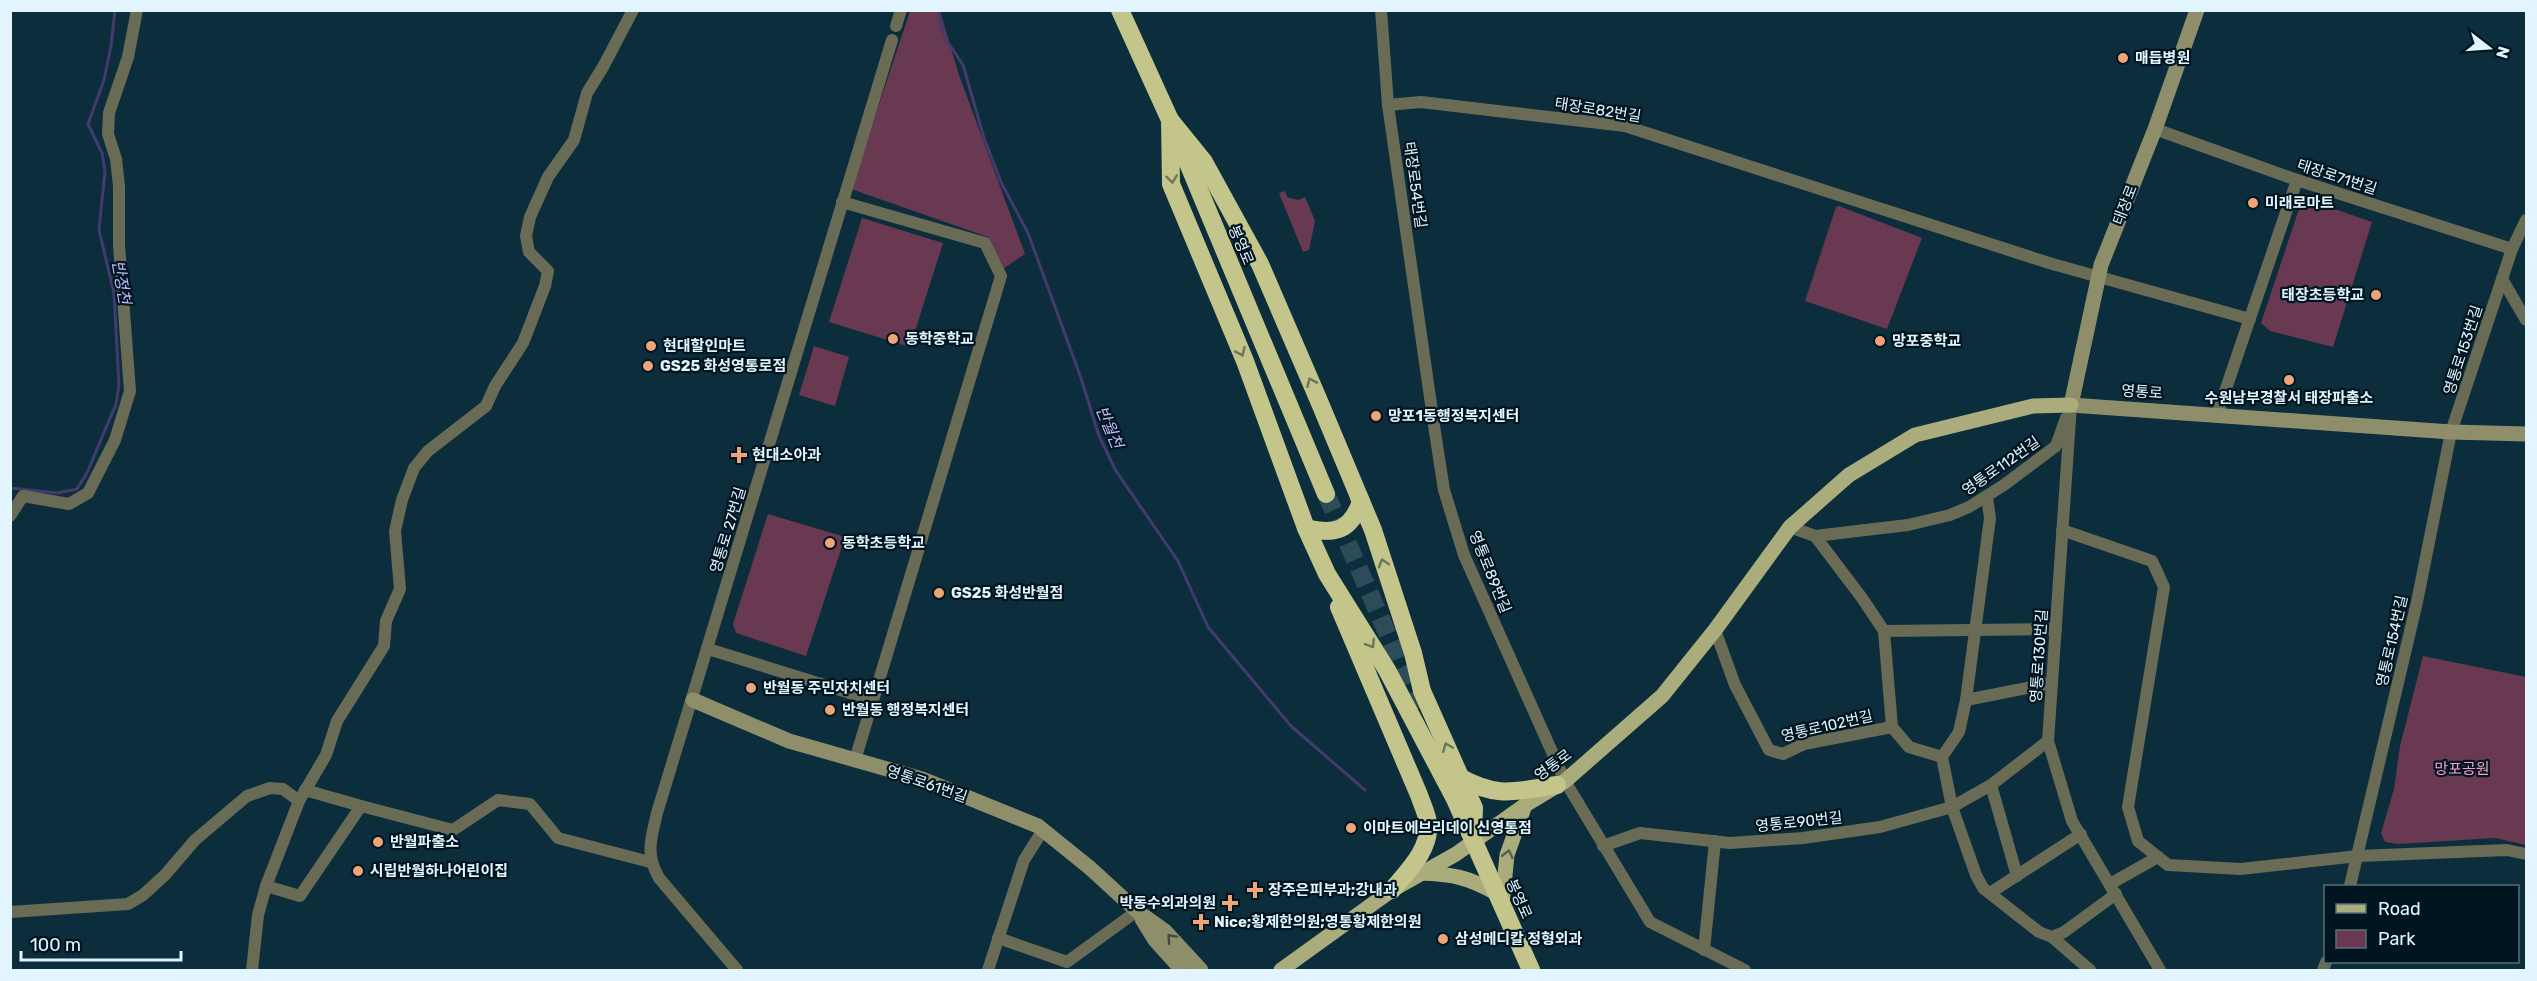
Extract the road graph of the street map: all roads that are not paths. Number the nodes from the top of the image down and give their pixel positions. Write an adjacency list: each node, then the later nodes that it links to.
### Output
1 (137, 10): 28 (street)
2 (633, 10): 50 (street)
3 (901, 10): 7 (street)
4 (1120, 10): 10 (highway, 봉영로)
5 (1381, 10): 9 (street, 태장로54번길)
6 (2197, 10): 11 (street, 태장로)
7 (896, 26)
8 (892, 40): 13 (street, 영통로 27번길)
9 (1388, 105): 16 (street, 태장로82번길); 20 (street, 태장로54번길)
10 (1170, 120): 25 (highway, one-way to 10); 26 (highway, 봉영로); 30 (highway, one-way to 30)
11 (2155, 129): 12 (street, 태장로71번길); 16 (street, 태장로)
12 (2297, 180): 15 (street, 태장로71번길); 18 (street)
13 (842, 202): 38 (street, 영통로 27번길); 41 (street)
14 (2526, 220): 15 (street, 영통로153번길)
15 (2512, 249): 17 (street, 영통로153번길)
16 (2099, 277): 18 (street, 태장로82번길); 21 (street, 태장로)
17 (2502, 279): 19 (street); 23 (street, 영통로153번길)
18 (2250, 319): 22 (street)
19 (2526, 320)
20 (1426, 363): 48 (street, 영통로89번길)
21 (2071, 405): 22 (street, 영통로); 27 (street, 영통로112번길); 29 (main road, 영통로); 31 (street, 영통로130번길)
22 (2217, 415): 23 (street, 영통로)
23 (2451, 432): 24 (street, 영통로); 60 (street, 영통로154번길)
24 (2526, 434)
25 (1354, 484): 30 (highway); 47 (highway, one-way to 25)
26 (1326, 494)
27 (1987, 497): 32 (street, 영통로112번길); 36 (street)
28 (10, 516)
29 (1790, 527): 32 (street); 35 (main road, 영통로)
30 (1306, 528): 33 (highway)
31 (2062, 530): 34 (street, 영통로130번길); 61 (street)
32 (1815, 537): 37 (street)
33 (1327, 574): 57 (highway, 봉영로, one-way to 57); 68 (highway)
34 (2056, 629): 36 (street); 39 (street, 영통로130번길)
35 (1715, 630): 43 (street, 영통로102번길); 48 (main road, 영통로)
36 (1976, 630): 37 (street); 42 (street)
37 (1884, 631): 43 (street)
38 (708, 649): 40 (street, 영통로 27번길); 41 (street)
39 (2052, 683): 42 (street); 44 (street, 영통로130번길)
40 (693, 700): 46 (street, 영통로61번길); 62 (street, 영통로 27번길)
41 (873, 700): 46 (street)
42 (1966, 700): 45 (street)
43 (1892, 727): 45 (street, 영통로102번길)
44 (2048, 741): 49 (street, 영통로90번길); 55 (street, 영통로130번길)
45 (1942, 757): 53 (street)
46 (855, 760): 54 (street, 영통로61번길)
47 (1459, 777): 48 (highway); 57 (highway)
48 (1561, 783): 51 (main road, 영통로); 58 (street)
49 (1991, 785): 53 (street, 영통로90번길); 64 (street)
50 (302, 795): 52 (street); 66 (street); 72 (street)
51 (1525, 805): 57 (main road, 영통로); 70 (main road, one-way to 51)
52 (361, 806): 62 (street); 66 (street)
53 (1952, 807): 56 (street, 영통로90번길); 69 (street)
54 (1043, 830): 71 (street, 영통로61번길); 74 (street)
55 (2080, 834): 64 (street); 67 (street, 영통로130번길)
56 (1715, 841): 58 (street, 영통로90번길); 75 (street)
57 (1473, 842): 63 (main road, 영통로); 70 (highway, 봉영로)
58 (1603, 846): 75 (street)
59 (2526, 854): 60 (street)
60 (2358, 856): 61 (street); 65 (street, 영통로154번길)
61 (2158, 857): 67 (street)
62 (650, 862): 78 (street)
63 (1420, 873): 68 (main road, 영통로); 70 (main road)
64 (2017, 876): 69 (street)
65 (2350, 885)
66 (266, 886): 77 (street)
67 (2113, 889): 73 (street); 86 (street, 영통로130번길)
68 (1392, 890): 76 (main road, 영통로)
69 (1990, 893): 73 (street)
70 (1499, 899): 83 (highway, 봉영로)
71 (1137, 911): 74 (street); 80 (street); 81 (street, one-way to 71)
72 (10, 912)
73 (2052, 937): 85 (street)
74 (998, 938): 79 (street)
75 (1704, 950): 84 (street)
76 (1285, 968): 82 (street)
77 (252, 970)
78 (737, 970)
79 (988, 970)
80 (1182, 970)
81 (1201, 970)
82 (1273, 970)
83 (1531, 970)
84 (1745, 970)
85 (2090, 970)
86 (2160, 970)

